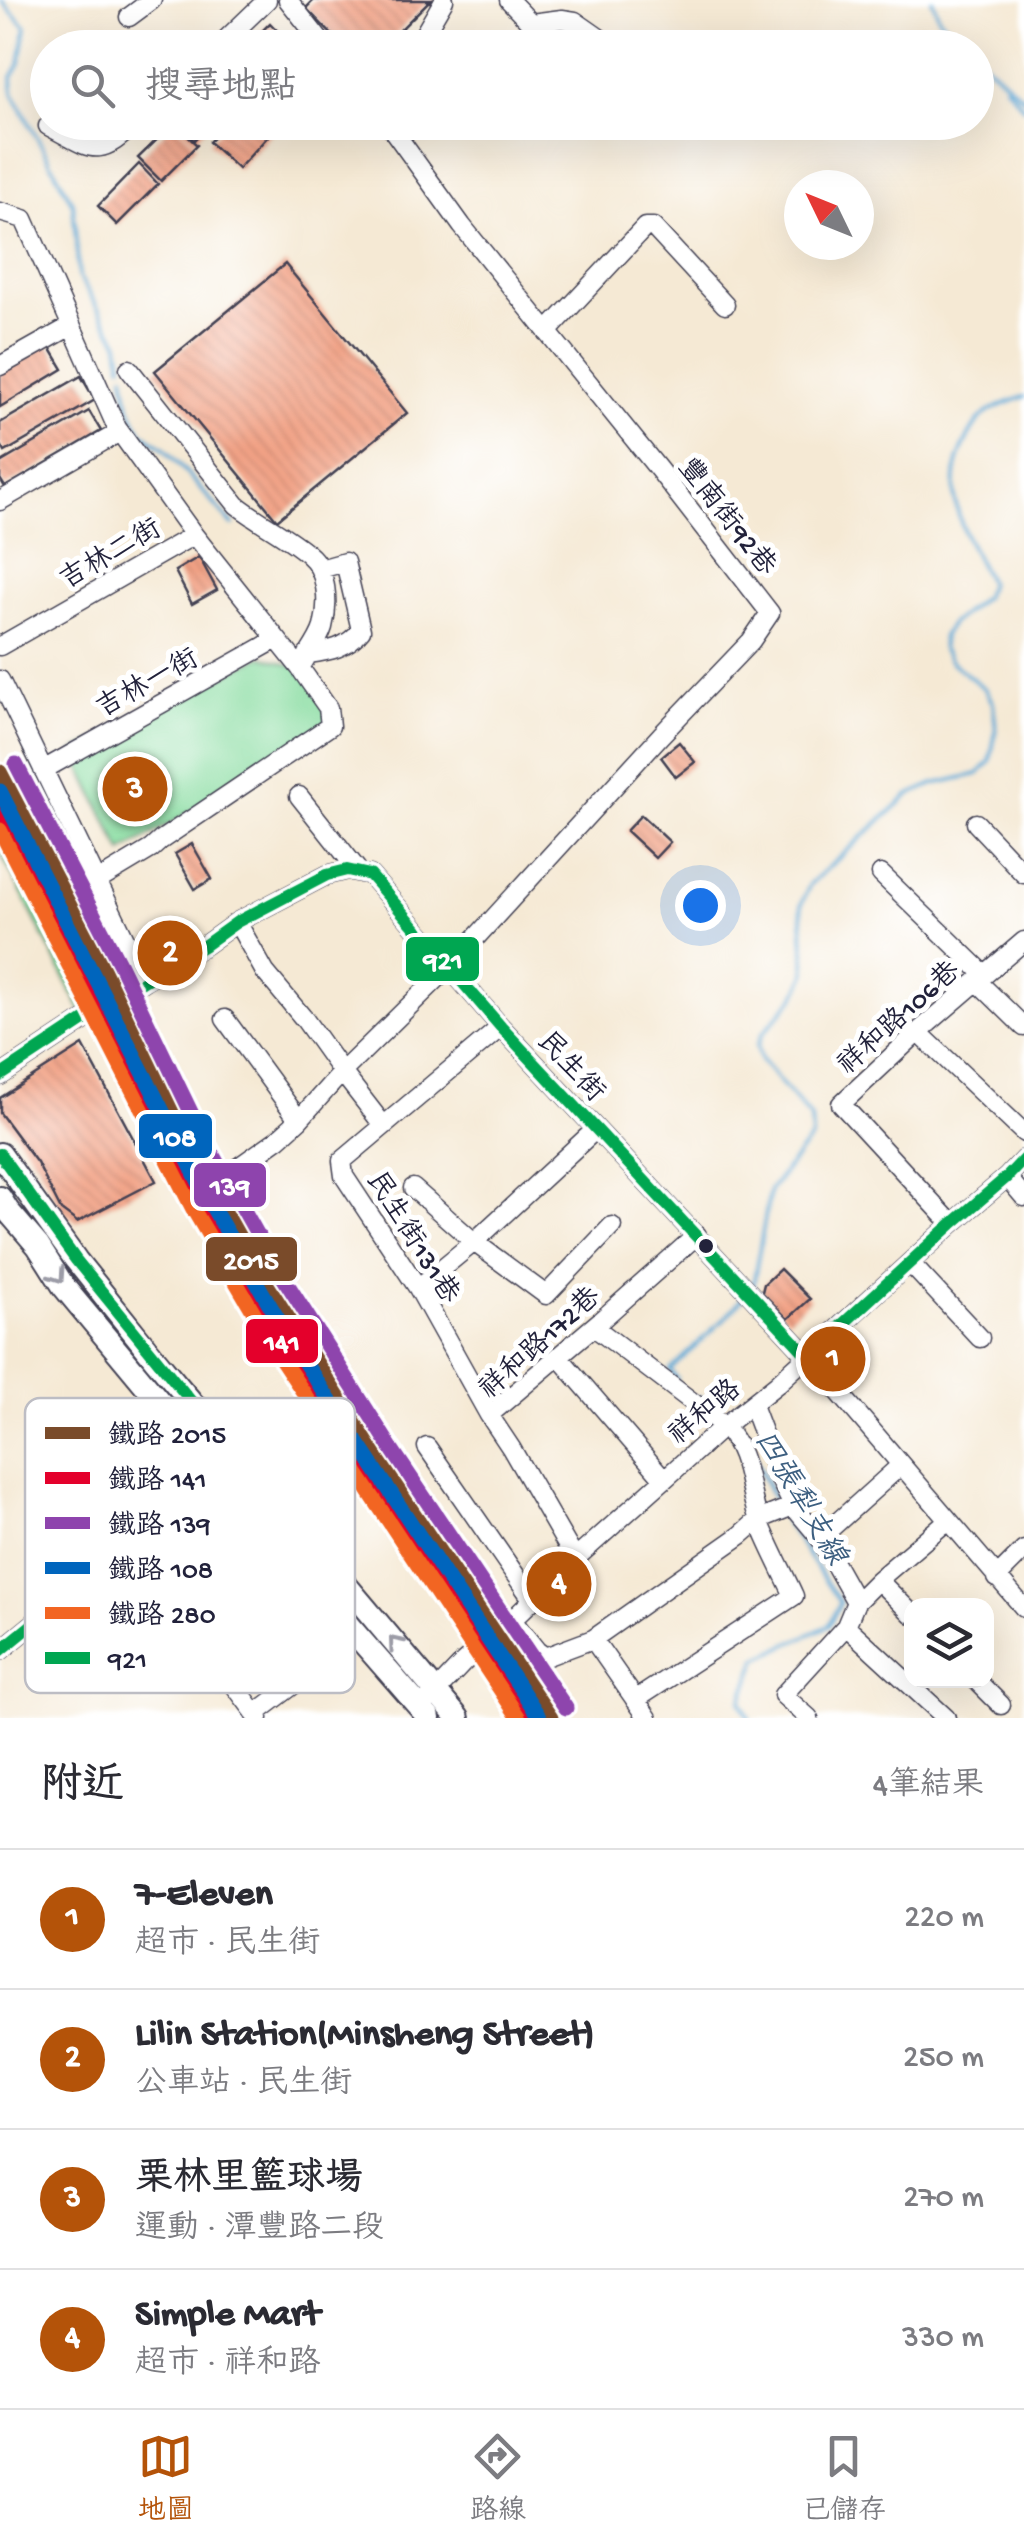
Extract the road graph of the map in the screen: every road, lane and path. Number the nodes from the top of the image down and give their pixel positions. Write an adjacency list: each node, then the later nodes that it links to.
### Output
1 (152, 0): 6 (street)
2 (267, 0): 7 (street)
3 (288, 0): 8 (street)
4 (444, 0): 9 (street)
5 (509, 0): 10 (street)
6 (130, 17)
7 (236, 30)
8 (312, 30)
9 (426, 30)
10 (587, 30)
11 (75, 140): 12 (street)
12 (117, 140)
13 (400, 140): 17 (street, 豐南街92巷)
14 (0, 212): 16 (street)
15 (725, 305): 17 (street)
16 (71, 326): 18 (street); 20 (street)
17 (548, 332): 37 (street, 豐南街92巷)
18 (0, 366)
19 (129, 370): 23 (street)
20 (117, 428): 21 (street); 22 (street)
21 (0, 501)
22 (194, 535): 24 (street); 25 (street, 吉林二街)
23 (320, 569): 26 (street); 26 (street)
24 (275, 640): 26 (street); 28 (street, 吉林一街)
25 (0, 646)
26 (304, 661): 34 (street)
27 (0, 680): 28 (street)
28 (43, 770): 34 (street)
29 (299, 796): 32 (street, 民生街)
30 (976, 823): 31 (street)
31 (1021, 865)
32 (360, 873): 35 (street); 37 (street, 民生街)
33 (881, 874): 38 (street)
34 (96, 882): 39 (street)
35 (237, 922): 39 (street); 44 (street)
36 (1024, 941): 38 (street, 祥和路106巷)
37 (450, 967): 41 (street, 民生街); 44 (street)
38 (980, 978): 42 (street); 43 (street, 祥和路106巷)
39 (145, 980): 45 (street)
40 (225, 1019): 46 (street)
41 (501, 1027): 47 (street, 民生街131巷); 48 (street, 民生街)
42 (1024, 1027)
43 (918, 1032): 49 (street); 57 (street, 祥和路106巷)
44 (342, 1072): 46 (street); 47 (street)
45 (0, 1076)
46 (299, 1120): 52 (street)
47 (383, 1125): 62 (street, 民生街131巷)
48 (596, 1130): 59 (street, 民生街); 60 (street)
49 (1024, 1133)
50 (0, 1154): 68 (main road)
51 (1024, 1159): 53 (street, 祥和路)
52 (230, 1173)
53 (1007, 1177): 56 (street); 57 (street, 祥和路)
54 (413, 1188): 60 (street)
55 (0, 1198): 67 (main road, one-way to 67)
56 (1024, 1198)
57 (952, 1224): 61 (street, 祥和路)
58 (612, 1226): 60 (street)
59 (697, 1236): 63 (street, 祥和路172巷); 65 (street, 民生街)
60 (474, 1242): 62 (street)
61 (910, 1262): 64 (street); 65 (street, 祥和路)
62 (418, 1288): 70 (street, 民生街131巷)
63 (594, 1327): 66 (street, 祥和路172巷); 71 (street)
64 (980, 1338)
65 (808, 1356): 69 (street, 祥和路); 73 (street, 民生街)
66 (559, 1357): 70 (street, 祥和路172巷); 74 (street)
67 (156, 1398)
68 (188, 1398)
69 (752, 1405): 71 (street, 祥和路); 75 (street)
70 (489, 1415): 80 (street, 祥和路172巷)
71 (724, 1426): 74 (street, 祥和路); 76 (street)
72 (427, 1447): 83 (street)
73 (900, 1465): 77 (street, 民生街); 78 (street)
74 (664, 1479): 80 (street, 祥和路)
75 (785, 1508): 76 (street); 78 (street)
76 (758, 1520): 94 (street); 99 (street)
77 (947, 1521): 81 (street, 民生街); 82 (street)
78 (820, 1538): 84 (street)
79 (1024, 1550): 81 (street)
80 (575, 1559): 83 (street, 祥和路)
81 (996, 1578): 86 (street, 民生街)
82 (878, 1580): 84 (street); 85 (street)
83 (532, 1599): 88 (street, 祥和路)
84 (856, 1602): 89 (street)
85 (904, 1606)
86 (1024, 1608)
87 (355, 1610): 100 (main road, one-way to 87)
88 (512, 1620): 94 (street); 100 (street, 祥和路)
89 (846, 1626): 105 (street); 106 (street)
90 (25, 1631): 95 (street)
91 (355, 1633): 92 (main road)
92 (358, 1636): 93 (street); 100 (main road)
93 (355, 1638)
94 (593, 1639): 99 (street)
95 (0, 1651)
96 (983, 1688): 101 (street)
97 (240, 1693): 102 (street)
98 (286, 1693): 102 (street)
99 (635, 1700): 104 (street)
100 (429, 1706): 103 (main road)
101 (1000, 1706)
102 (257, 1716)
103 (458, 1718)
104 (648, 1718)
105 (809, 1718)
106 (946, 1718)

